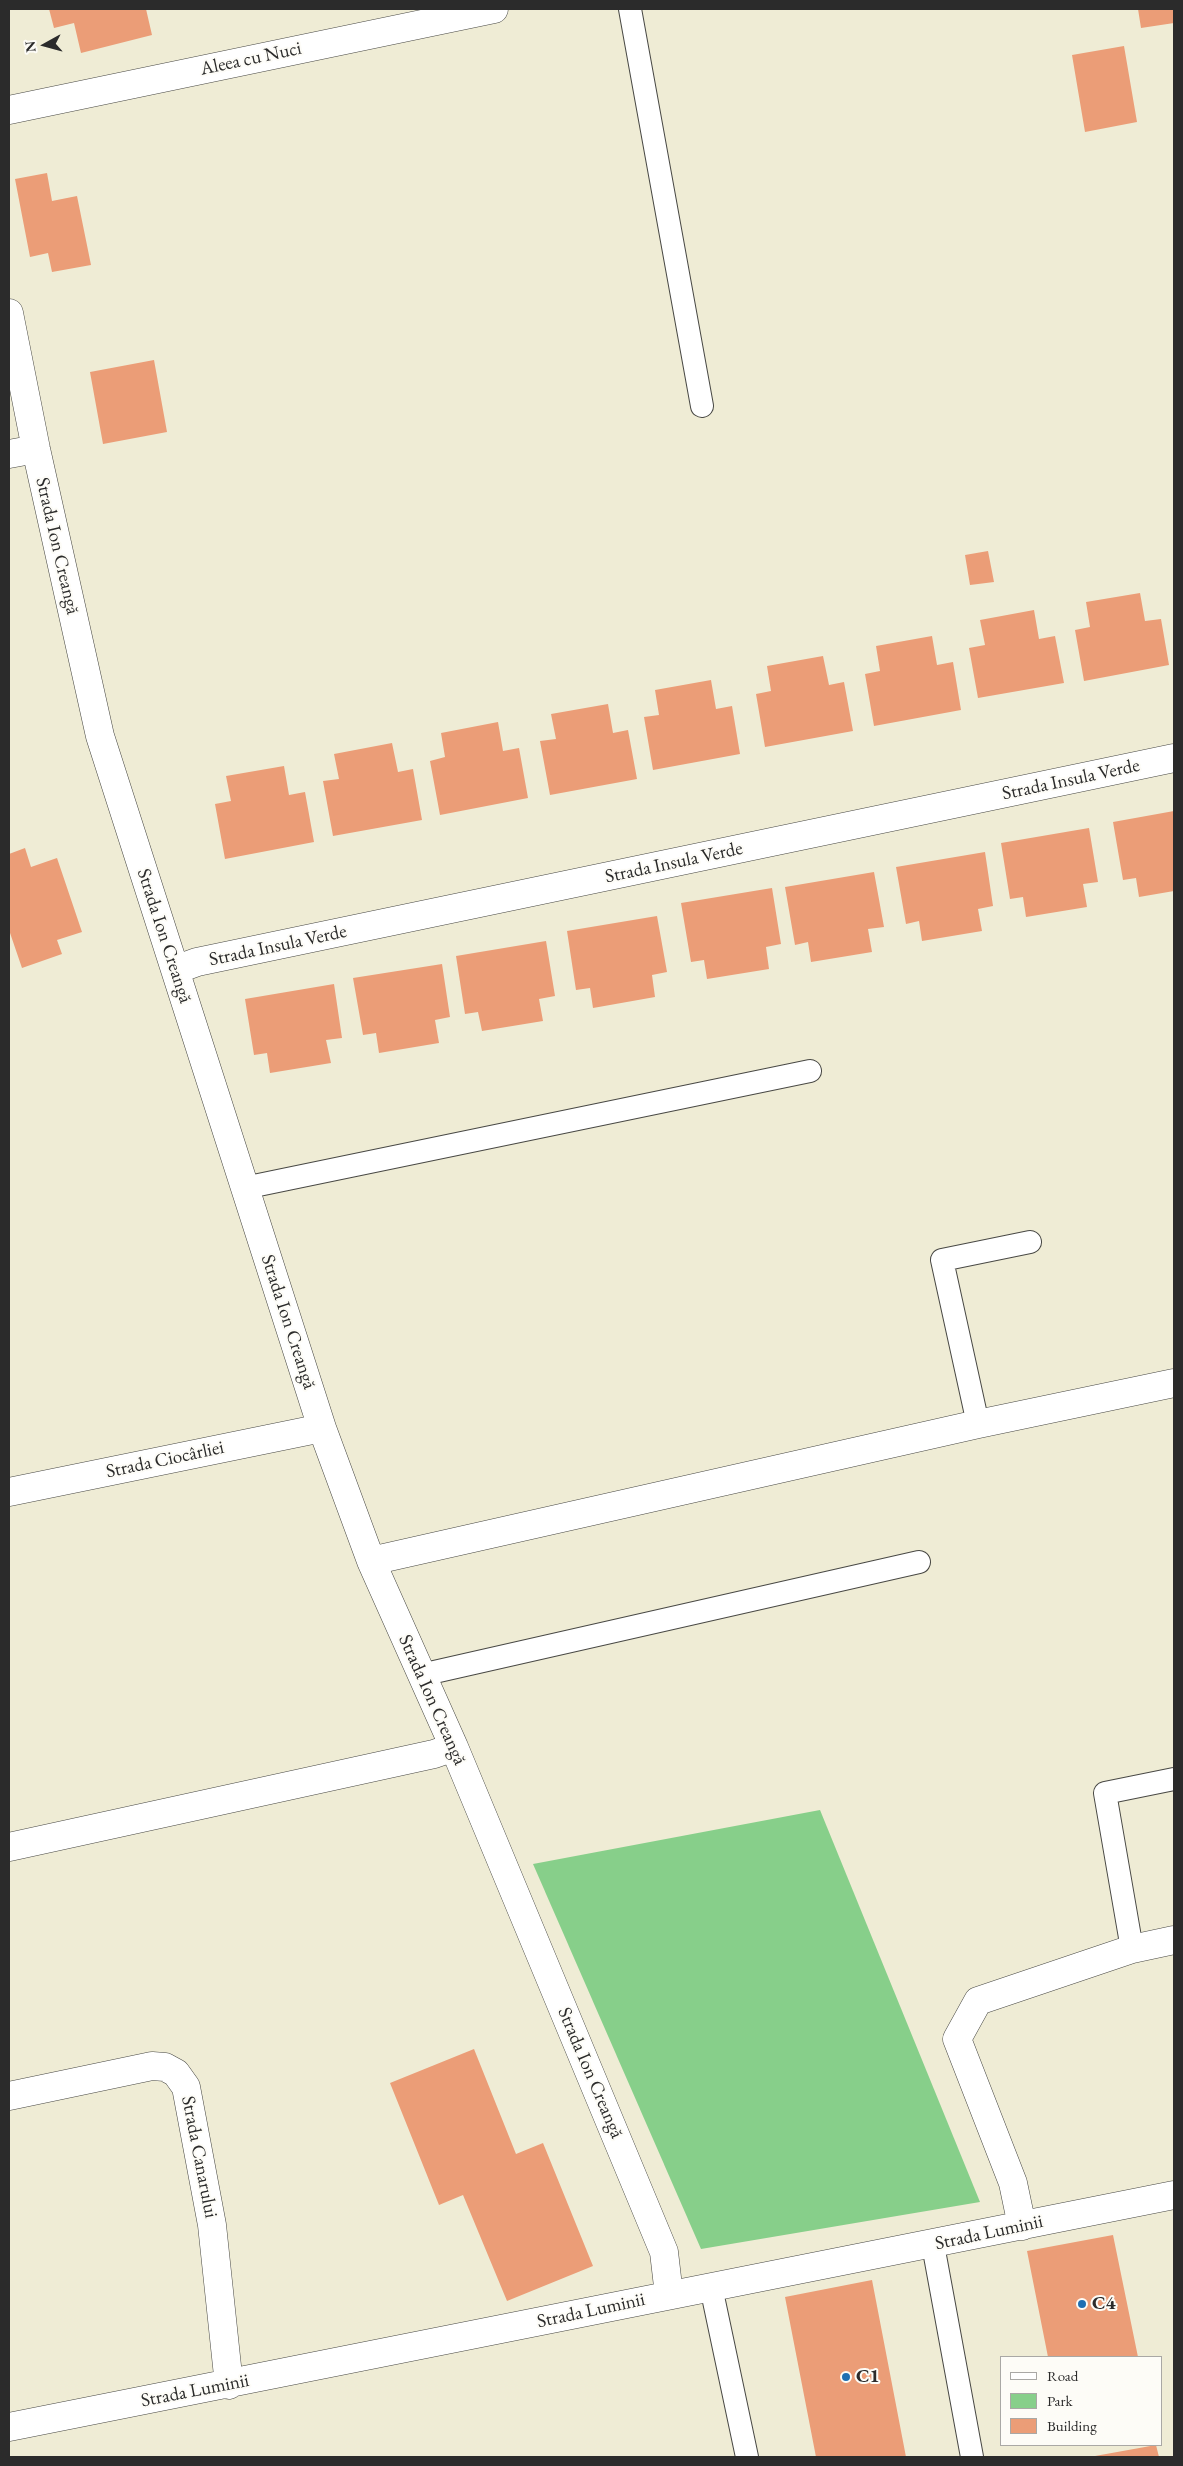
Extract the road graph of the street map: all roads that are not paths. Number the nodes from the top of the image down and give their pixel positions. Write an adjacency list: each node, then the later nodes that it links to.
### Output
1 (494, 9): 3 (street, Aleea cu Nuci)
2 (630, 9): 5 (lane)
3 (9, 110)
4 (9, 313): 6 (street, Strada Ion Creangă)
5 (702, 406)
6 (36, 449): 7 (street); 9 (street, Strada Ion Creangă)
7 (9, 454)
8 (1174, 758): 9 (street, Strada Insula Verde)
9 (174, 970): 11 (street, Strada Ion Creangă)
10 (810, 1071): 11 (lane)
11 (244, 1188): 15 (street, Strada Ion Creangă)
12 (1030, 1242): 14 (lane)
13 (1174, 1383): 14 (street)
14 (978, 1424): 17 (street)
15 (322, 1428): 16 (street, Strada Ciocârliei); 17 (street, Strada Ion Creangă)
16 (9, 1492)
17 (371, 1561): 19 (street, Strada Ion Creangă)
18 (919, 1562): 19 (lane)
19 (421, 1675): 20 (street, Strada Ion Creangă)
20 (454, 1747): 22 (street); 30 (street, Strada Ion Creangă)
21 (1174, 1779): 24 (lane)
22 (9, 1847)
23 (1174, 1940): 24 (street)
24 (1132, 1949): 27 (street)
25 (9, 2096): 31 (street, Strada Canarului)
26 (1174, 2196): 27 (street, Strada Luminii)
27 (1022, 2226): 28 (street, Strada Luminii)
28 (933, 2244): 29 (street, Strada Luminii); 34 (lane)
29 (711, 2287): 30 (street, Strada Luminii); 33 (lane)
30 (670, 2295): 31 (street, Strada Luminii)
31 (228, 2385): 32 (street, Strada Luminii)
32 (9, 2427)
33 (746, 2457)
34 (972, 2457)

